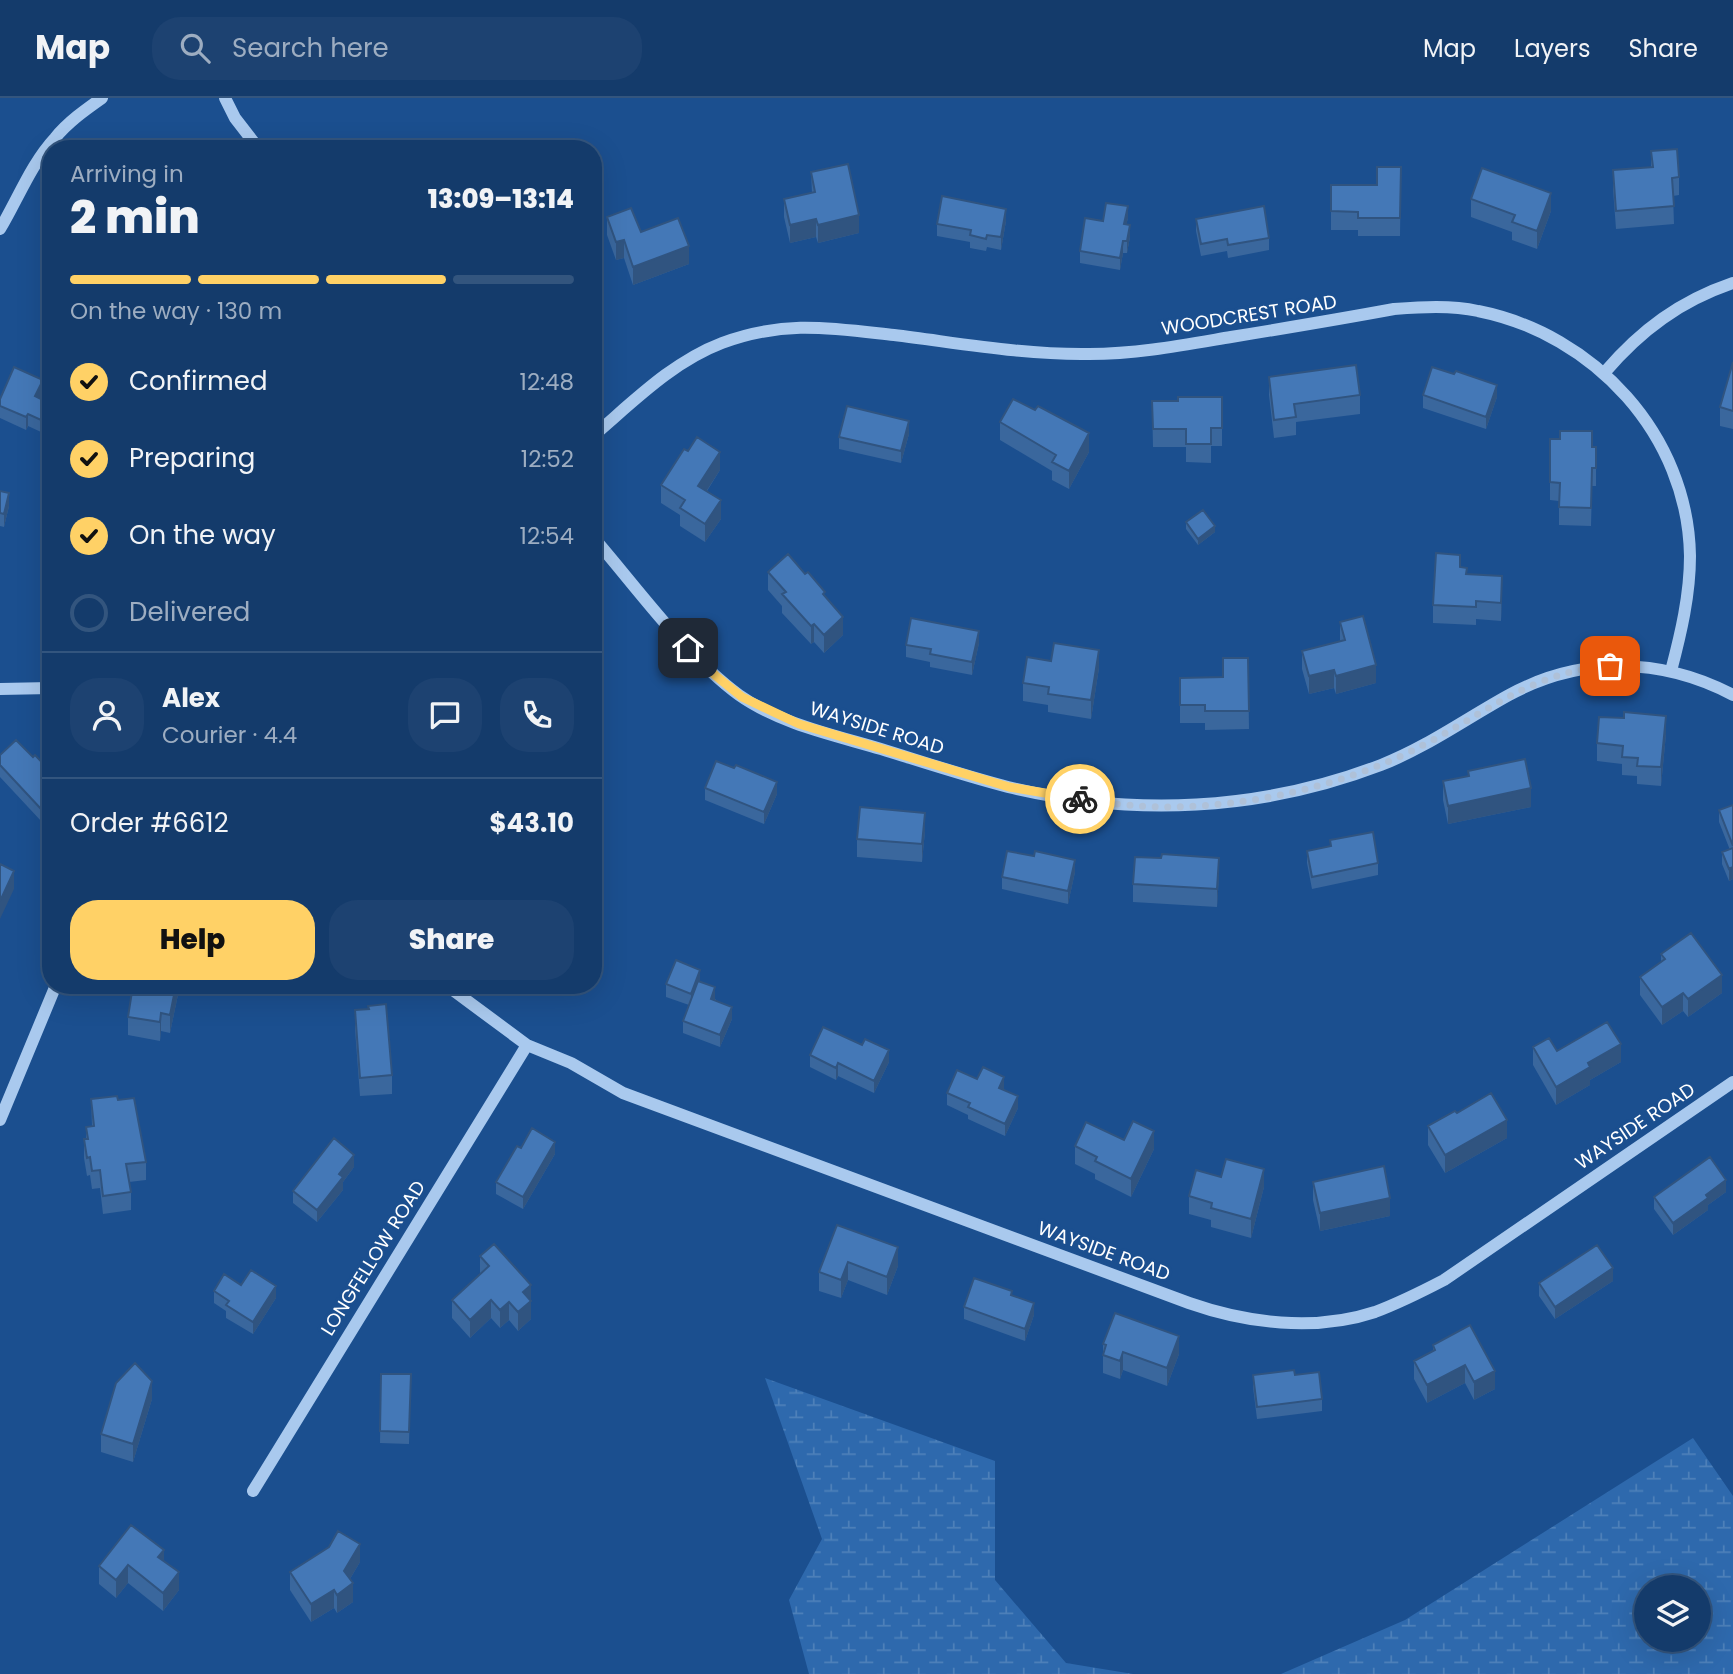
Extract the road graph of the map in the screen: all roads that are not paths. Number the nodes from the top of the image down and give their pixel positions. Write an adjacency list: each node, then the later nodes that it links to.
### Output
1 (102, 98): 3 (street)
2 (225, 98): 4 (street)
3 (52, 140)
4 (252, 140)
5 (42, 156): 6 (street)
6 (0, 229)
7 (1733, 283): 8 (street)
8 (1605, 372): 9 (street, WOODCREST ROAD); 11 (street, WOODCREST ROAD)
9 (602, 428)
10 (602, 548): 11 (street, WAYSIDE ROAD)
11 (1671, 671): 14 (street, WAYSIDE ROAD)
12 (42, 688): 13 (street)
13 (0, 689)
14 (1733, 695)
15 (52, 994): 19 (street)
16 (458, 994): 17 (street, WAYSIDE ROAD)
17 (527, 1045): 18 (street, WAYSIDE ROAD); 20 (street, LONGFELLOW ROAD)
18 (1733, 1082)
19 (0, 1120)
20 (253, 1491)

